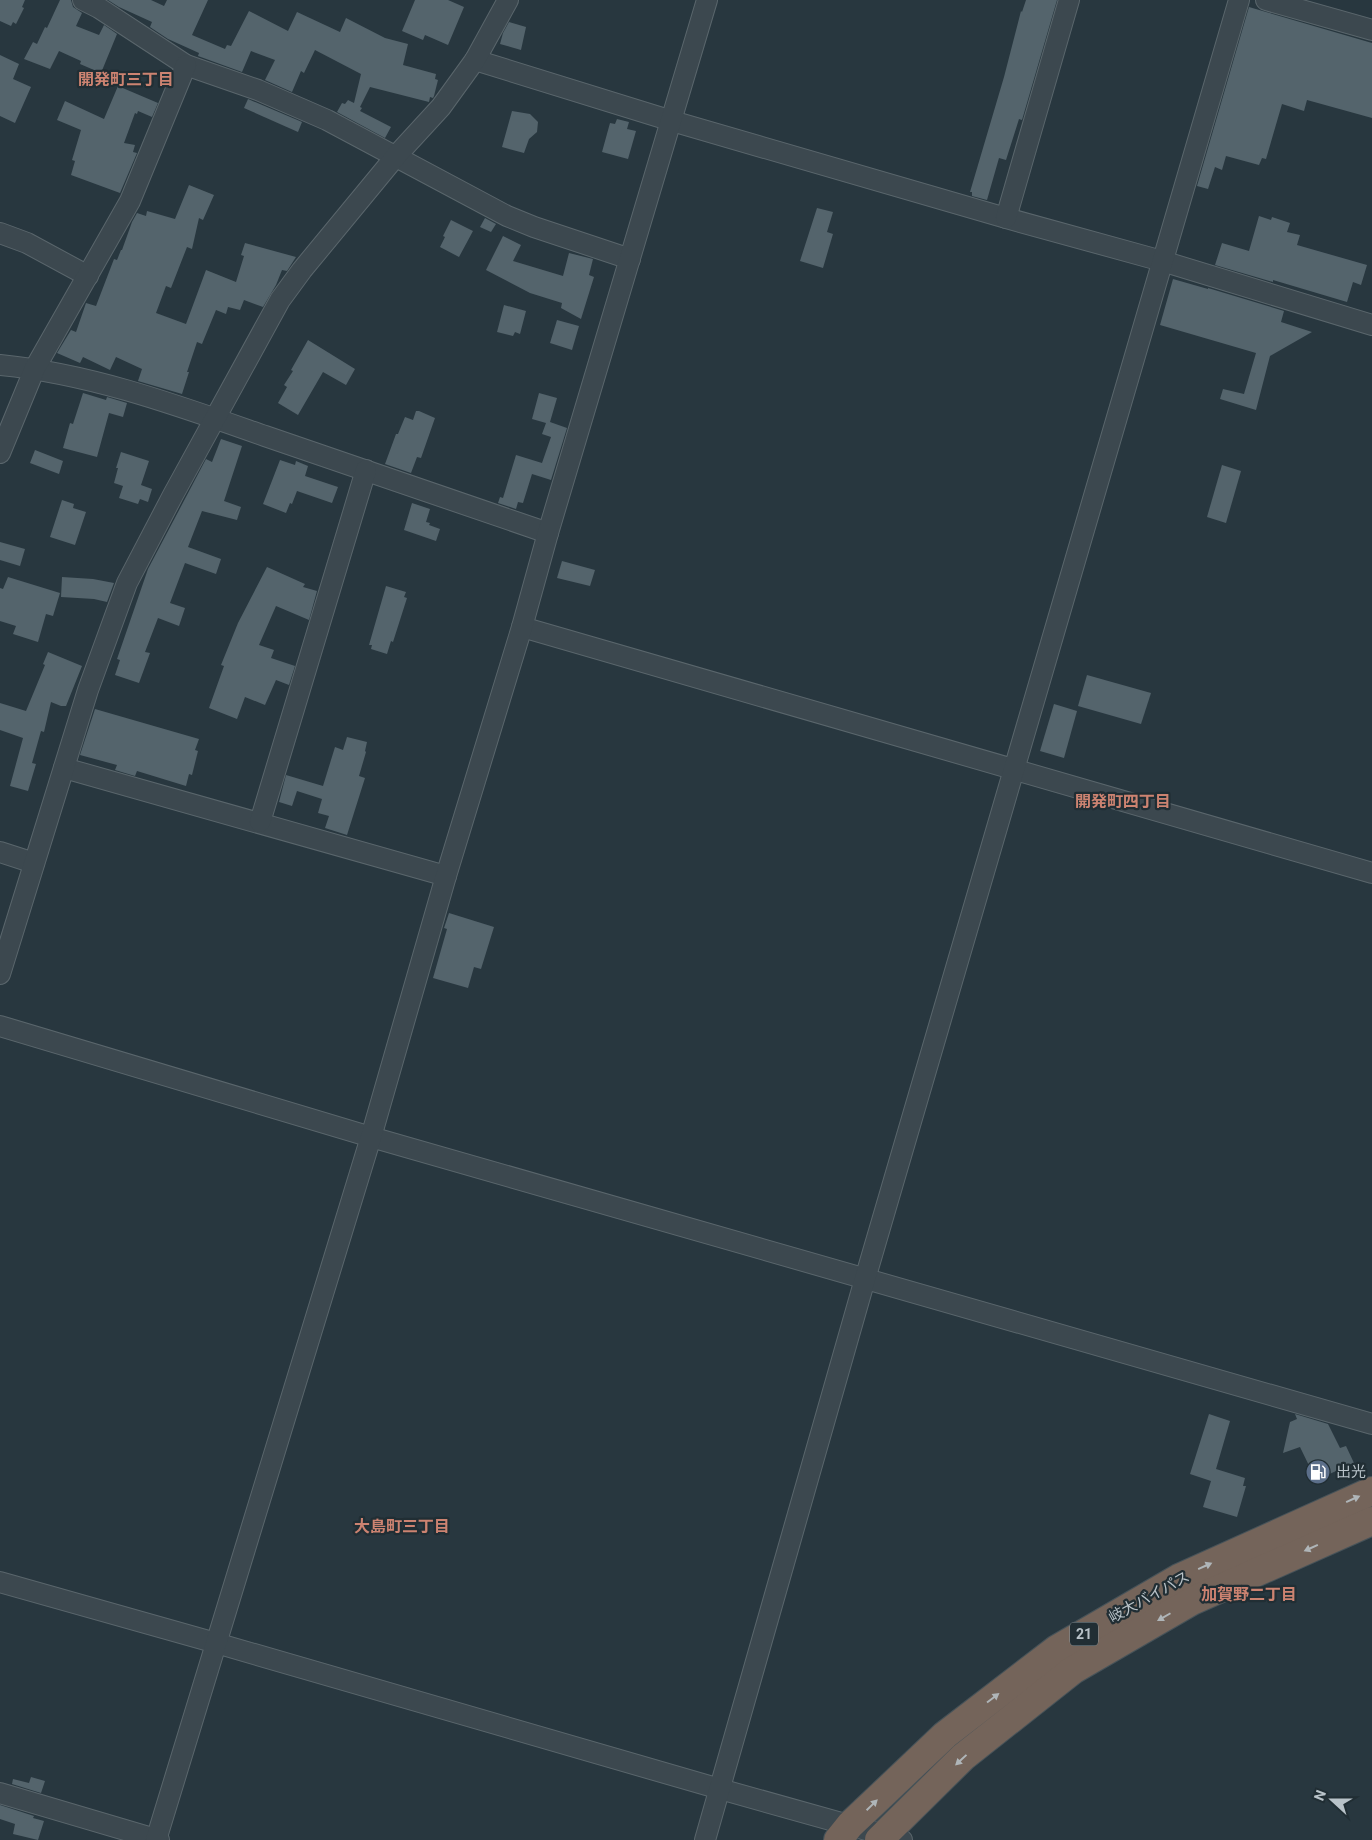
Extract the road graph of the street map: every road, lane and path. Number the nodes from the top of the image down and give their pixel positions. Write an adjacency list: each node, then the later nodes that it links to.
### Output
1 (508, 0): 8 (street)
2 (708, 0): 10 (street)
3 (1069, 0): 12 (street)
4 (1239, 0): 15 (street)
5 (1266, 0): 7 (street)
6 (95, 3): 9 (street)
7 (1372, 30)
8 (475, 60): 10 (street); 11 (street)
9 (186, 65): 11 (street); 16 (street)
10 (672, 121): 12 (street); 14 (street)
11 (396, 156): 14 (street); 20 (street)
12 (1006, 218): 15 (street)
13 (0, 233): 16 (street)
14 (630, 259): 23 (street)
15 (1162, 261): 17 (street); 26 (street)
16 (88, 276): 19 (street)
17 (1372, 325)
18 (0, 365): 19 (street)
19 (36, 368): 20 (street); 21 (street)
20 (215, 419): 22 (street); 25 (street)
21 (0, 453)
22 (366, 470): 23 (street); 27 (street)
23 (548, 533): 24 (street)
24 (522, 627): 26 (street); 31 (street)
25 (64, 768): 27 (street); 29 (street)
26 (1014, 771): 30 (street); 35 (street)
27 (260, 822): 31 (street)
28 (0, 852): 29 (street)
29 (34, 863): 32 (street)
30 (1372, 873)
31 (446, 876): 34 (street)
32 (0, 974)
33 (0, 1026): 34 (street)
34 (371, 1137): 35 (street); 40 (street)
35 (866, 1279): 36 (street); 41 (street)
36 (1372, 1424)
37 (1372, 1491): 43 (highway, 岐大バイパス / 21, one-way to 37)
38 (1372, 1521): 44 (highway, 岐大バイパス / 21, one-way to 44)
39 (0, 1582): 40 (street)
40 (216, 1642): 41 (street); 45 (street)
41 (720, 1789): 43 (street); 46 (street)
42 (0, 1793): 45 (street)
43 (844, 1833): 44 (street)
44 (889, 1838)
45 (158, 1840)
46 (705, 1840)

